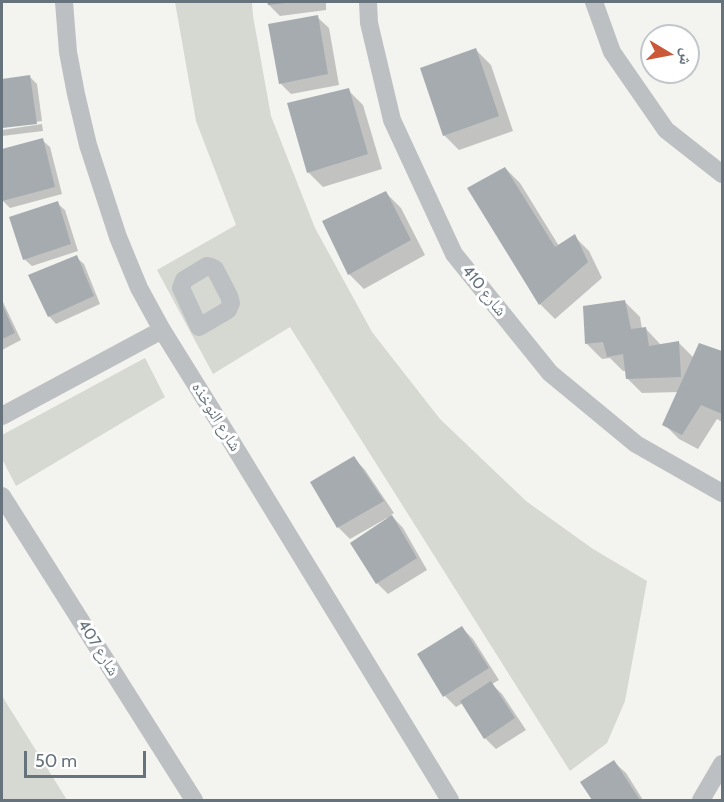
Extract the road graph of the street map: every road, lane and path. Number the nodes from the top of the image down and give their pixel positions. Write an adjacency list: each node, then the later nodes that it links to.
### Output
1 (64, 2): 6 (street, شارع النوخذه)
2 (368, 2): 8 (street, شارع 410)
3 (594, 2): 4 (street)
4 (723, 174)
5 (199, 327): 6 (street)
6 (166, 337): 7 (street); 12 (street, شارع النوخذه)
7 (2, 417)
8 (723, 493)
9 (2, 496): 11 (street, شارع 407)
10 (723, 764): 13 (street)
11 (194, 801)
12 (450, 801)
13 (700, 801)

